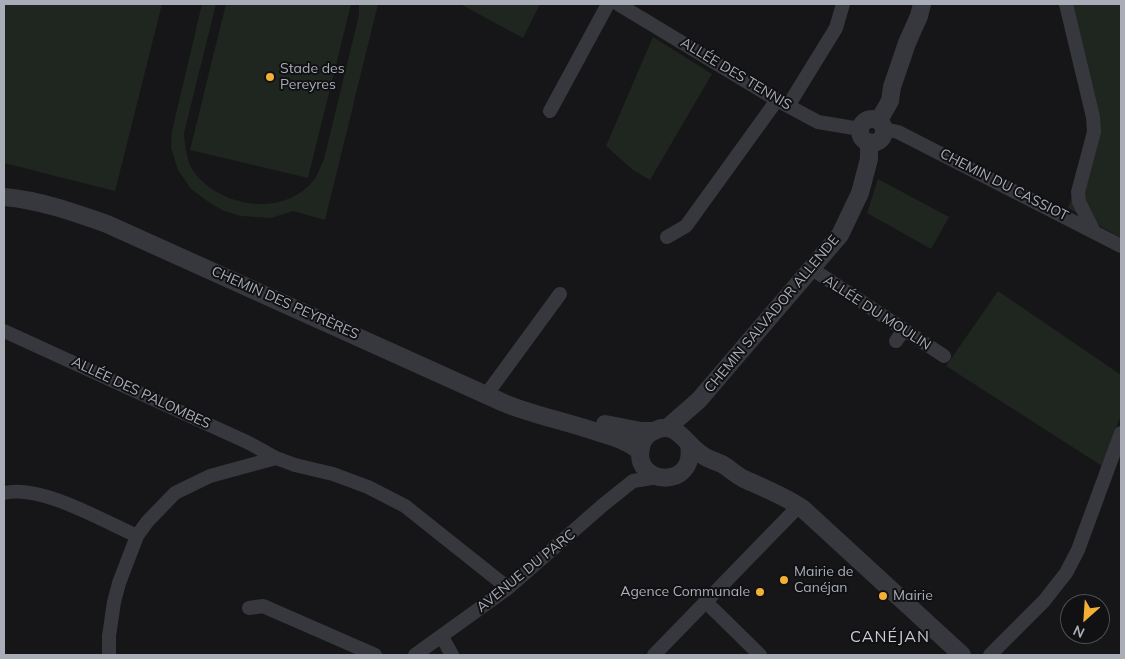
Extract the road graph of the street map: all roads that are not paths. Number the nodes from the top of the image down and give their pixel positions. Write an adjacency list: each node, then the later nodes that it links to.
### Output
1 (608, 4): 7 (street)
2 (618, 4): 6 (street, ALLÉE DES TENNIS)
3 (843, 4): 6 (street)
4 (922, 4): 8 (street)
5 (1066, 4): 11 (street)
6 (782, 103): 9 (street, ALLÉE DES TENNIS); 12 (street)
7 (550, 111)
8 (882, 124): 9 (street); 11 (street, CHEMIN DU CASSIOT)
9 (864, 136): 14 (street, CHEMIN SALVADOR ALLENDE)
10 (4, 197): 18 (street, CHEMIN DES PEYRÈRES)
11 (1093, 230): 13 (street, CHEMIN DU CASSIOT)
12 (667, 237)
13 (1121, 246)
14 (812, 269): 17 (street, ALLÉE DU MOULIN); 19 (street, CHEMIN SALVADOR ALLENDE)
15 (560, 294): 18 (street)
16 (4, 331): 25 (street, ALLÉE DES PALOMBES)
17 (944, 356)
18 (486, 395): 20 (street, CHEMIN DES PEYRÈRES)
19 (699, 400): 21 (street, CHEMIN SALVADOR ALLENDE); 23 (street, CHEMIN SALVADOR ALLENDE)
20 (562, 420): 21 (street, CHEMIN DES PEYRÈRES); 24 (street, CHEMIN DES PEYRÈRES)
21 (660, 430): 23 (street); 24 (street)
22 (1121, 433): 44 (street)
23 (688, 443): 26 (street); 28 (street)
24 (641, 456): 27 (street); 29 (street, AVENUE DU PARC)
25 (276, 458): 32 (street); 33 (street, ALLÉE DES PALOMBES)
26 (685, 468): 27 (street); 28 (street)
27 (658, 477): 29 (street, AVENUE DU PARC)
28 (742, 478): 31 (street)
29 (633, 481): 33 (street, AVENUE DU PARC)
30 (4, 493): 32 (street)
31 (798, 505): 34 (street); 43 (street)
32 (137, 536): 37 (street)
33 (508, 588): 36 (street, AVENUE DU PARC)
34 (706, 602): 41 (street); 42 (street)
35 (249, 608): 38 (street)
36 (442, 637): 39 (street, AVENUE DU PARC); 40 (street)
37 (109, 655)
38 (375, 655)
39 (415, 655)
40 (452, 655)
41 (654, 655)
42 (760, 655)
43 (962, 655)
44 (990, 655)

